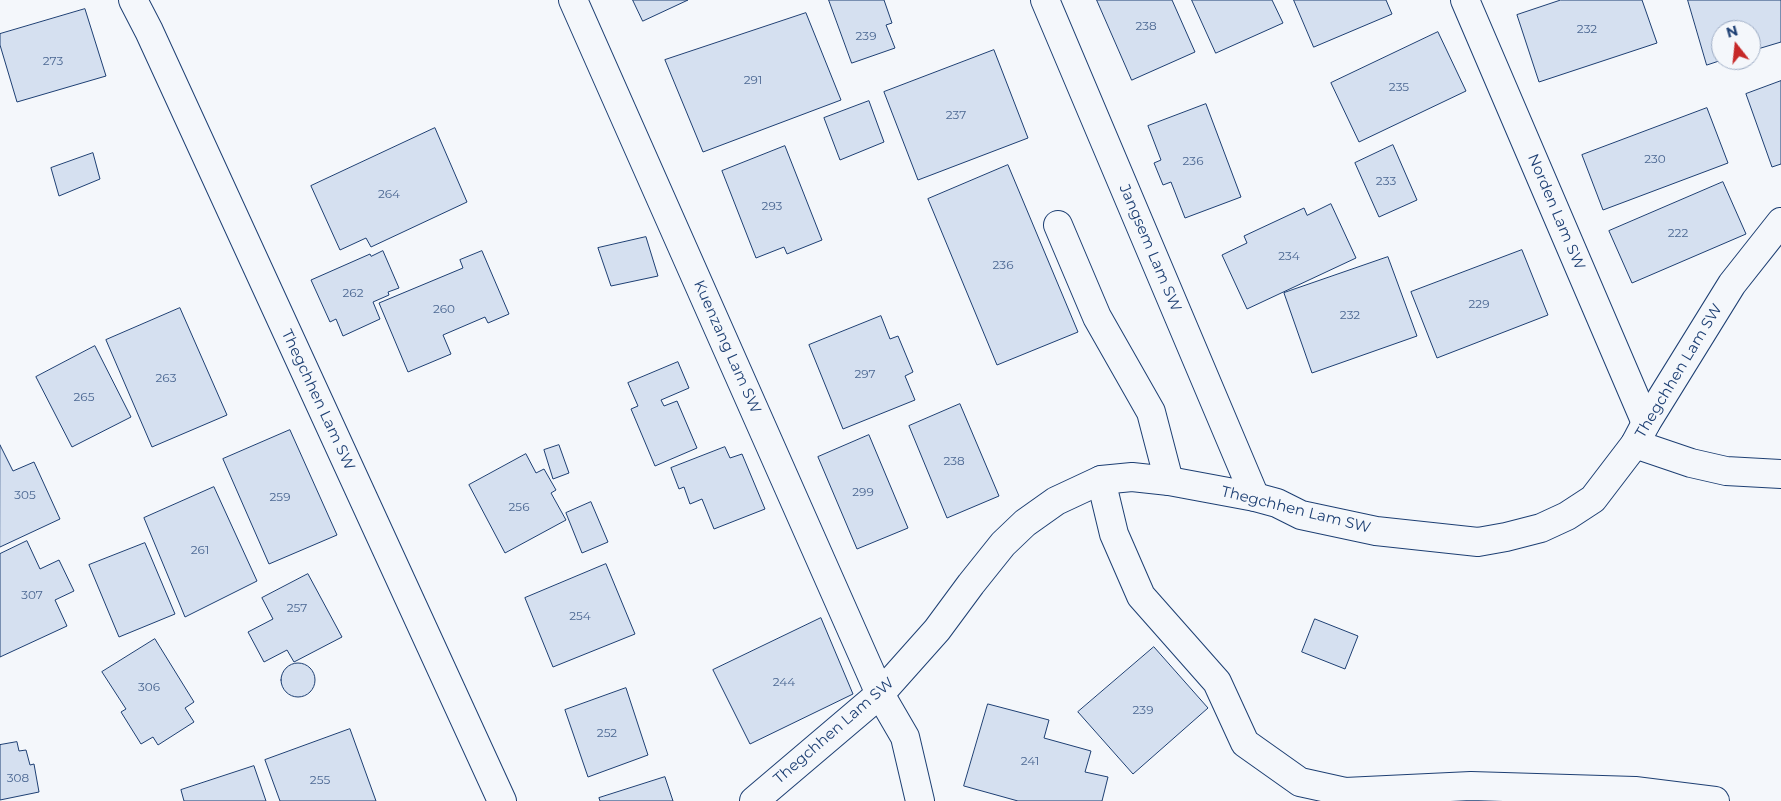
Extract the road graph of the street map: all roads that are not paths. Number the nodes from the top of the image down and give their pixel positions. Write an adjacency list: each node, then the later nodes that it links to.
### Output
1 (133, 0): 13 (street, Thegchhen Lam SW)
2 (574, 0): 12 (street, Kuenzang Lam SW)
3 (1046, 0): 11 (street, Jangsem Lam SW)
4 (1465, 0): 7 (street, Norden Lam SW)
5 (1781, 222): 7 (street, Thegchhen Lam SW)
6 (1058, 225): 10 (street)
7 (1641, 434): 8 (street); 11 (street, Thegchhen Lam SW)
8 (1781, 474)
9 (1102, 480): 10 (street, Thegchhen Lam SW); 12 (street, Thegchhen Lam SW); 16 (street)
10 (1169, 481): 11 (street, Thegchhen Lam SW)
11 (1255, 497)
12 (880, 694): 14 (street, Thegchhen Lam SW); 15 (street, Kuenzang Lam SW)
13 (502, 801)
14 (754, 801)
15 (920, 801)
16 (1714, 801)

